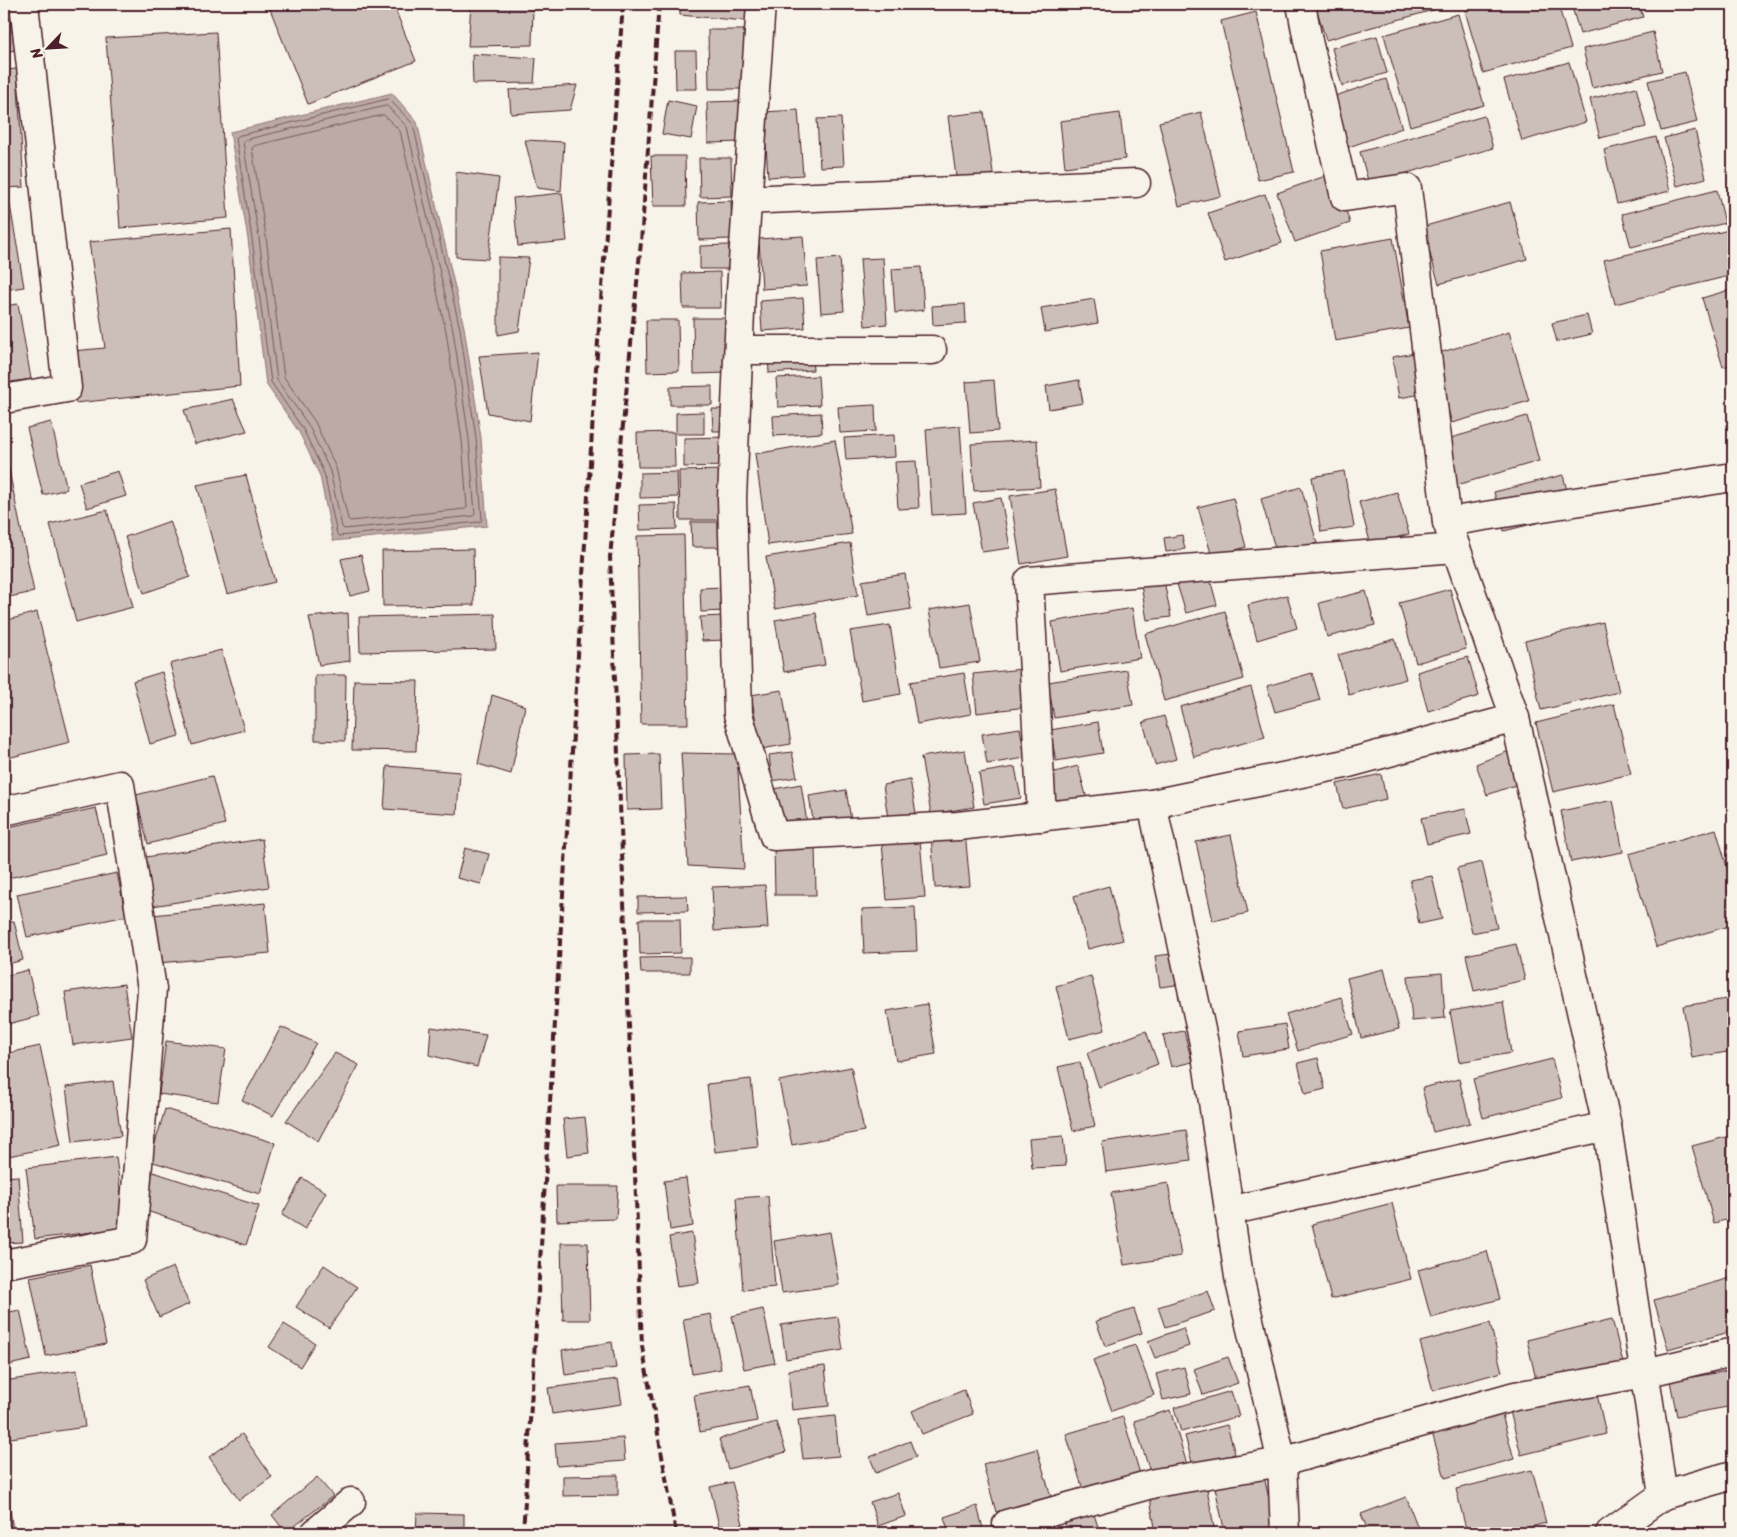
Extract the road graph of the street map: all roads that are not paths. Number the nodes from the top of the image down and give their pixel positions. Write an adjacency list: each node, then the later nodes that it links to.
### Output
1 (24, 4): 8 (street)
2 (761, 4): 5 (street)
3 (1301, 4): 10 (street)
4 (1136, 183): 5 (street)
5 (747, 200): 6 (street)
6 (739, 350): 7 (street); 15 (street)
7 (932, 350)
8 (4, 399)
9 (1733, 477): 10 (street)
10 (1446, 522): 11 (street)
11 (1456, 548): 12 (street); 15 (street)
12 (1515, 718): 13 (street); 16 (street)
13 (1152, 804): 15 (street); 17 (street)
14 (4, 811): 18 (street)
15 (1042, 817)
16 (1607, 1126): 17 (street); 20 (street)
17 (1229, 1211): 21 (street)
18 (4, 1264)
19 (1733, 1352): 20 (street)
20 (1645, 1373): 21 (street); 23 (street)
21 (1282, 1462): 25 (street); 27 (street)
22 (1733, 1475): 23 (street)
23 (1663, 1495): 28 (street)
24 (352, 1502): 26 (street)
25 (1007, 1524)
26 (314, 1533)
27 (1285, 1533)
28 (1610, 1533)

